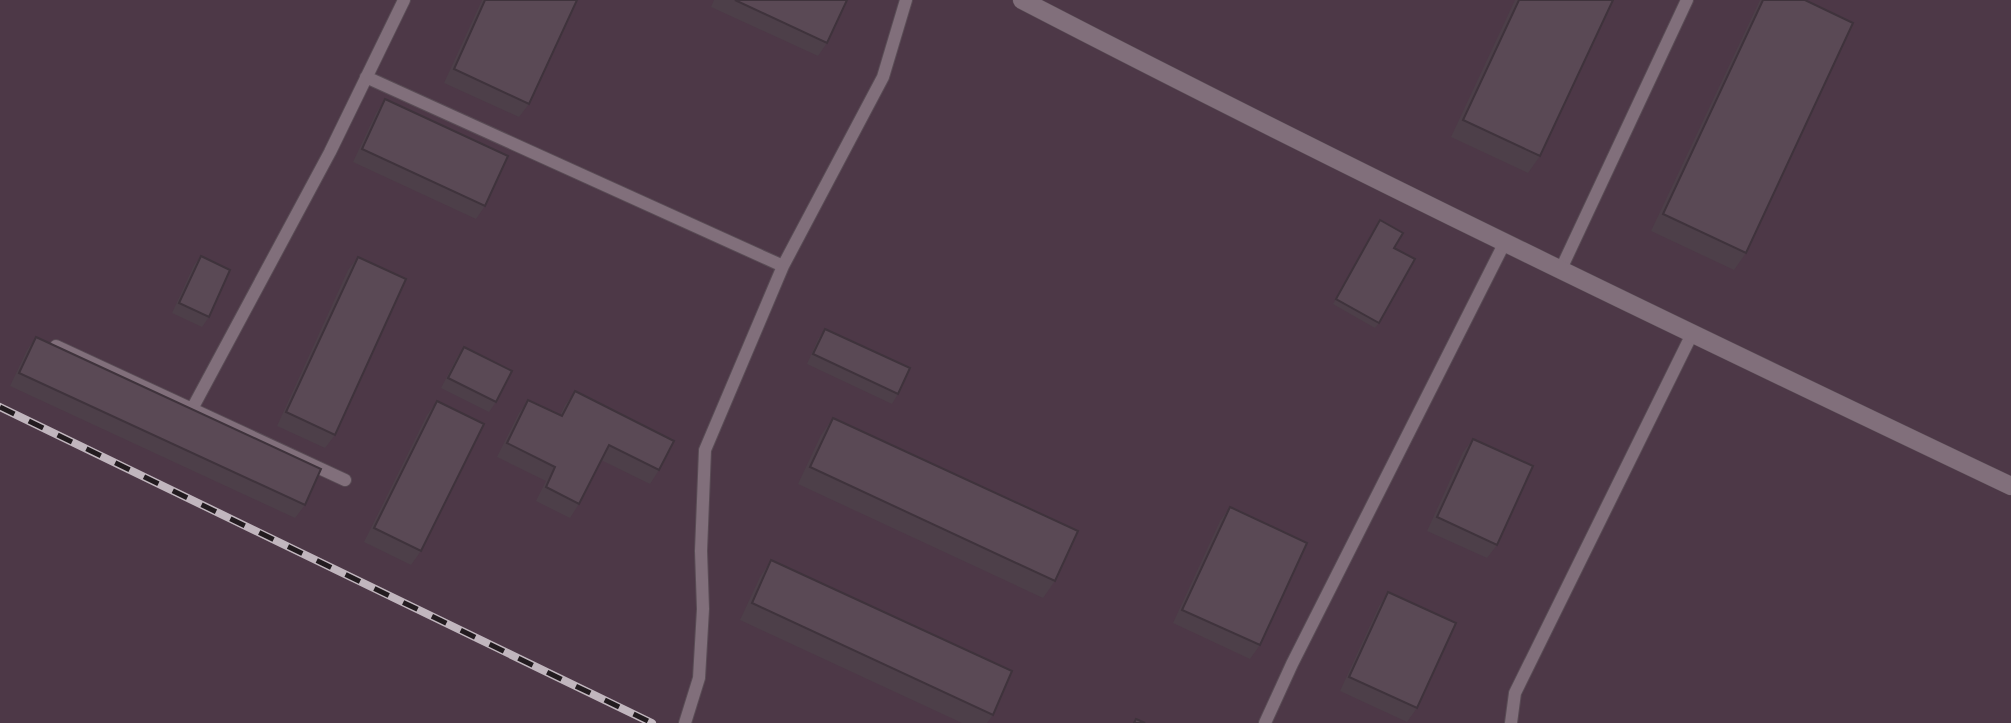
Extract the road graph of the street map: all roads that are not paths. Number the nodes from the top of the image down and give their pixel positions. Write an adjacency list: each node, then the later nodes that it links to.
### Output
1 (404, 0): 5 (lane)
2 (906, 0): 7 (lane)
3 (1022, 0): 6 (street)
4 (1687, 0): 8 (lane)
5 (366, 77): 7 (lane); 11 (lane)
6 (1505, 242): 8 (street); 15 (lane)
7 (783, 266): 14 (lane)
8 (1561, 269): 9 (street)
9 (1692, 334): 13 (street); 16 (lane)
10 (57, 346): 11 (lane)
11 (192, 409): 12 (lane)
12 (345, 480)
13 (2011, 486)
14 (685, 723)
15 (1265, 723)
16 (1511, 723)

